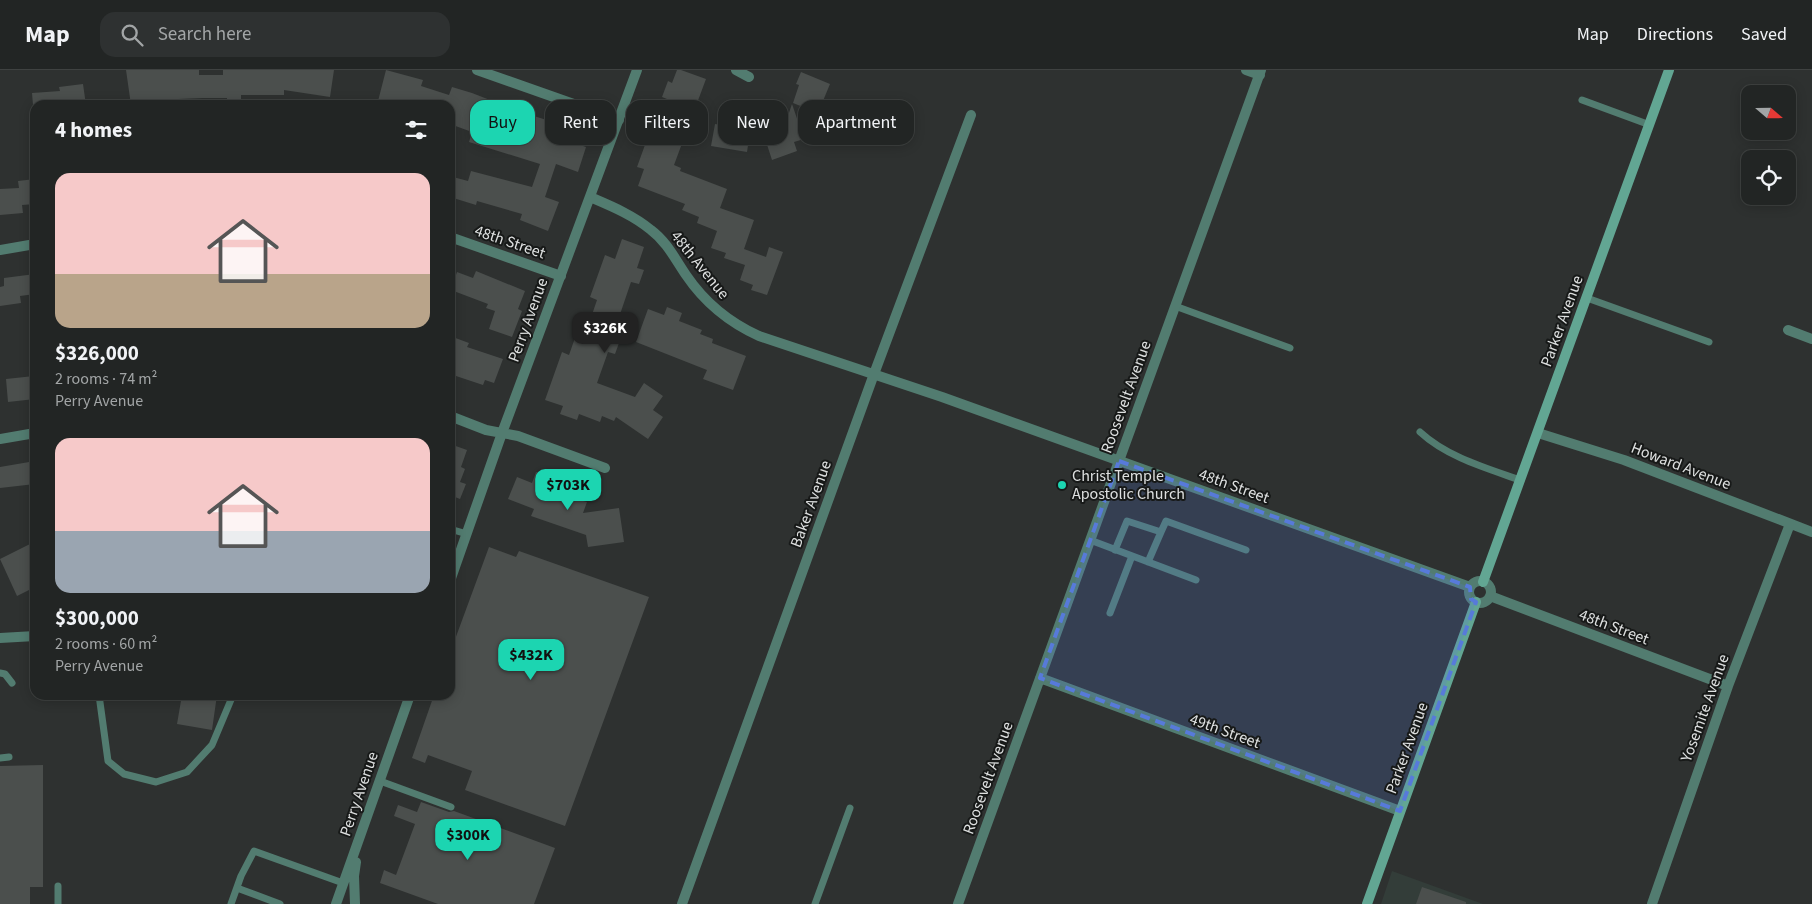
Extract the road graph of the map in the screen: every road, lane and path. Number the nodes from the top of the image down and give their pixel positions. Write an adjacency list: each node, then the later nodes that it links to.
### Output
1 (477, 70): 10 (street)
2 (637, 70): 10 (street, Perry Avenue)
3 (736, 70): 7 (street)
4 (1246, 70): 6 (street)
5 (1669, 70): 11 (street, Parker Avenue)
6 (1261, 73): 18 (street, Roosevelt Avenue)
7 (749, 77)
8 (1582, 100): 11 (lane)
9 (971, 116): 23 (street, Baker Avenue)
10 (618, 120): 12 (street, Perry Avenue)
11 (1650, 125): 17 (street, Parker Avenue)
12 (590, 197): 16 (street, Perry Avenue); 23 (street, 48th Avenue)
13 (455, 239): 16 (street, 48th Street)
14 (30, 245): 15 (street)
15 (0, 250)
16 (561, 276): 26 (street, Perry Avenue)
17 (1587, 298): 21 (lane); 27 (street, Parker Avenue)
18 (1176, 306): 22 (lane); 30 (street, Roosevelt Avenue)
19 (1788, 330): 20 (street)
20 (1812, 339)
21 (1709, 342)
22 (1290, 348)
23 (874, 374): 30 (street, 48th Street); 74 (street, Baker Avenue)
24 (455, 418): 26 (street)
25 (1420, 432): 32 (lane)
26 (502, 433): 31 (street); 37 (street, Perry Avenue)
27 (1538, 433): 32 (street, Parker Avenue); 33 (street, Howard Avenue)
28 (30, 434): 29 (street)
29 (0, 439)
30 (1119, 461): 38 (street, Roosevelt Avenue); 46 (street, 48th Street)
31 (604, 468)
32 (1520, 480): 45 (street, Parker Avenue)
33 (1790, 524): 36 (street, Howard Avenue); 55 (street, Yosemite Avenue)
34 (455, 530): 37 (lane)
35 (1161, 532): 39 (lane); 40 (lane); 42 (lane)
36 (1812, 532)
37 (467, 534): 43 (street, Perry Avenue)
38 (1090, 540): 39 (lane); 53 (street, Roosevelt Avenue)
39 (1116, 550): 41 (lane)
40 (1246, 550)
41 (1132, 556): 42 (lane); 49 (lane)
42 (1148, 562): 44 (lane)
43 (455, 567)
44 (1196, 580)
45 (1483, 582): 46 (street); 47 (street)
46 (1470, 587): 48 (street)
47 (1490, 596): 48 (street); 55 (street, 48th Street)
48 (1476, 602): 64 (street, Parker Avenue)
49 (1110, 613)
50 (30, 636): 51 (street)
51 (0, 638)
52 (0, 672): 54 (lane)
53 (1040, 678): 64 (street, 49th Street); 76 (street, Roosevelt Avenue)
54 (12, 683)
55 (1728, 686): 78 (street, Yosemite Avenue)
56 (100, 700): 57 (lane)
57 (231, 700)
58 (408, 700): 61 (street, Perry Avenue)
59 (9, 757): 60 (lane)
60 (0, 758)
61 (380, 781): 62 (lane); 65 (street, Perry Avenue)
62 (451, 807)
63 (850, 808): 75 (lane)
64 (1400, 811): 77 (street, Parker Avenue)
65 (360, 836): 66 (street, Perry Avenue); 73 (street)
66 (344, 884): 68 (lane); 72 (street, Perry Avenue)
67 (58, 886): 69 (lane)
68 (237, 888): 70 (lane); 71 (lane)
69 (58, 904)
70 (231, 904)
71 (280, 904)
72 (336, 904)
73 (356, 904)
74 (682, 904)
75 (815, 904)
76 (958, 904)
77 (1367, 904)
78 (1652, 904)

